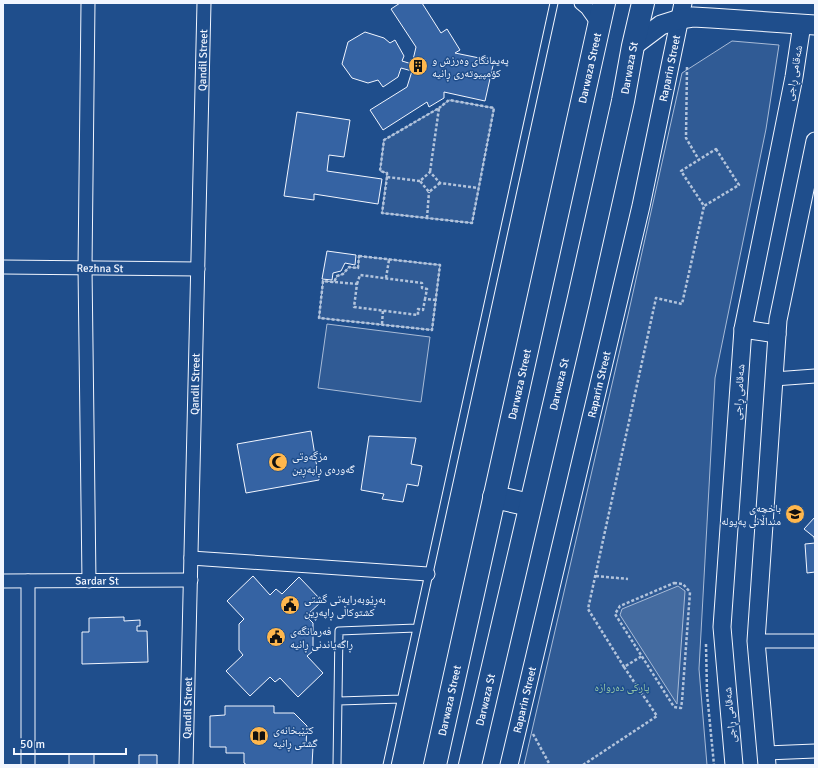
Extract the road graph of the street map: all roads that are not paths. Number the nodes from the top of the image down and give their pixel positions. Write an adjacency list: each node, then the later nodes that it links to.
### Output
1 (88, 3): 14 (street)
2 (204, 3): 15 (street, Qandil Street)
3 (554, 3): 23 (lane)
4 (581, 3): 10 (street)
5 (604, 3): 10 (highway, Darwaza Street)
6 (643, 3): 11 (highway, Darwaza St)
7 (710, 10): 8 (main road, شەقامی ڕاجی); 9 (main road, شەقامی ڕاجی)
8 (681, 11): 11 (main road, شەقامی ڕاجی); 41 (street, Raparin Street)
9 (809, 24): 16 (street, شەقامی ڕاجی)
10 (599, 25): 20 (highway, Darwaza Street)
11 (633, 46): 21 (highway, Darwaza St)
12 (815, 144): 17 (street)
13 (3, 268): 14 (street, Rezhna St)
14 (85, 268): 15 (street, Rezhna St); 27 (street)
15 (198, 269): 22 (street, Qandil Street)
16 (744, 329): 17 (street); 42 (street, شەقامی ڕاجی)
17 (777, 334): 19 (street)
18 (815, 376): 19 (street)
19 (774, 379): 29 (street)
20 (494, 497): 21 (highway); 39 (highway, Darwaza Street)
21 (530, 505): 40 (highway, Darwaza St)
22 (191, 558): 23 (street); 24 (street, Qandil Street)
23 (428, 574): 28 (lane)
24 (191, 580): 27 (street, Sardar St); 36 (street, Qandil Street)
25 (3, 581): 26 (street, Sardar St)
26 (28, 581): 27 (street, Sardar St); 35 (street)
27 (89, 581)
28 (416, 628): 31 (lane); 32 (lane)
29 (756, 641): 30 (street); 34 (street)
30 (815, 641)
31 (401, 699): 32 (lane); 38 (lane)
32 (339, 701): 37 (lane)
33 (815, 751): 34 (street)
34 (767, 759)
35 (28, 765)
36 (186, 765)
37 (337, 765)
38 (387, 765)
39 (435, 765)
40 (470, 765)
41 (509, 765)
42 (734, 765)

